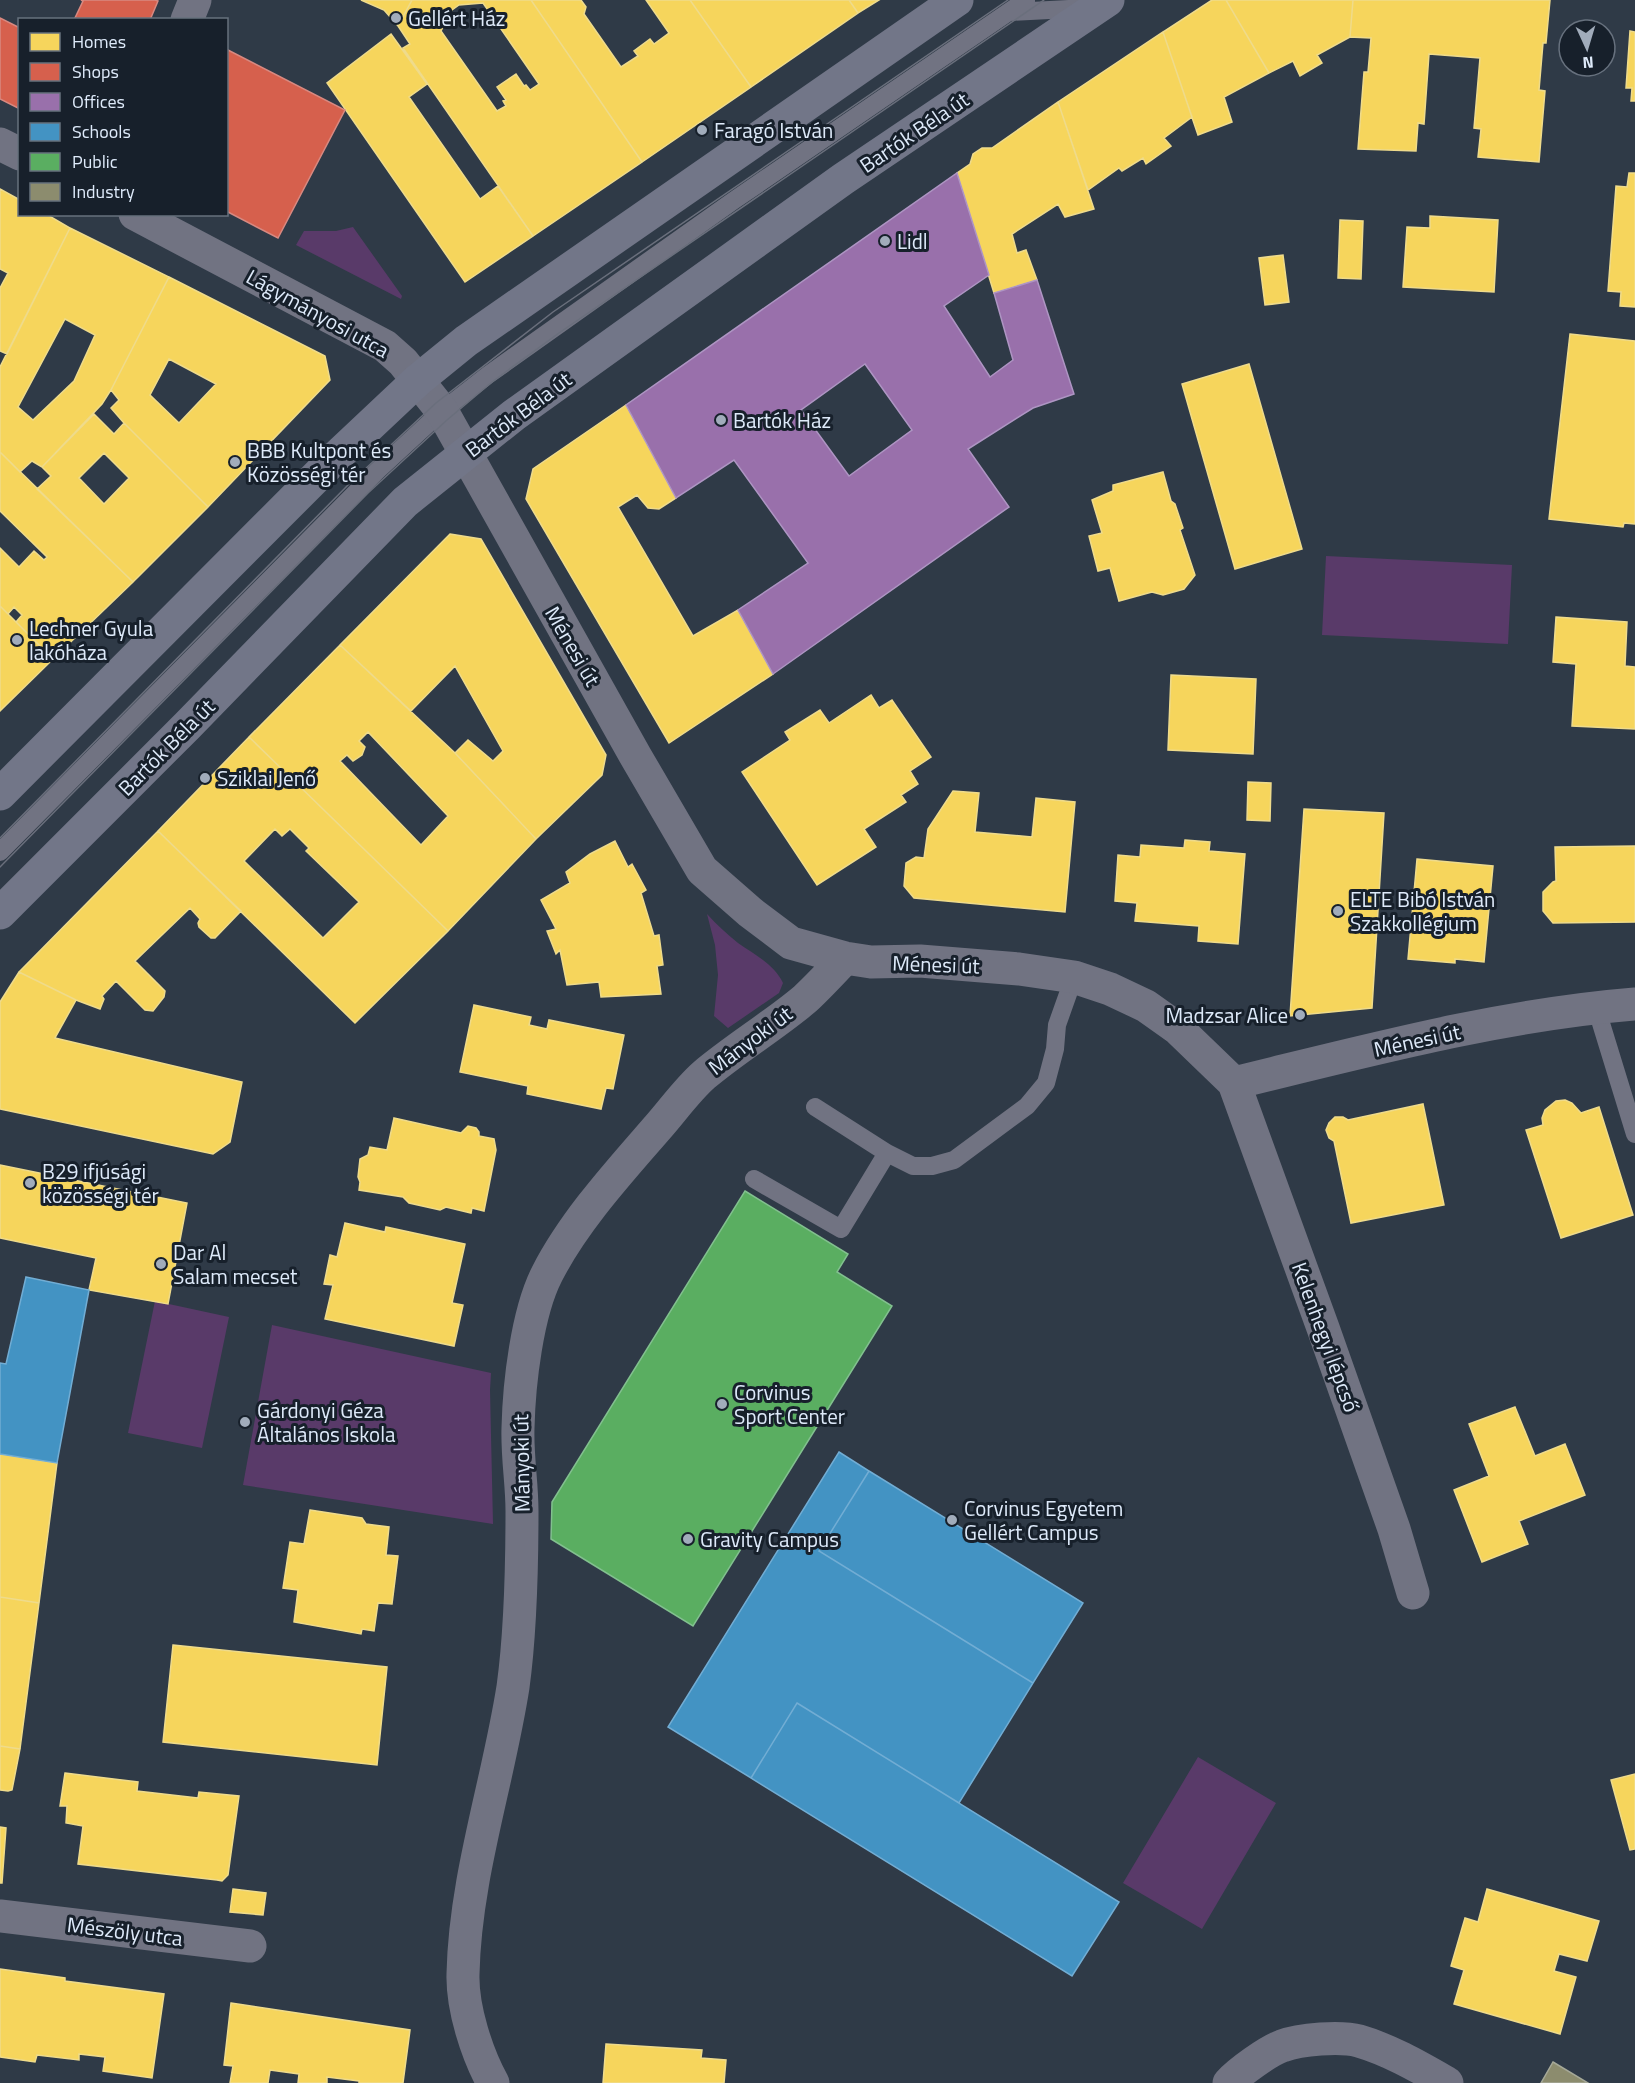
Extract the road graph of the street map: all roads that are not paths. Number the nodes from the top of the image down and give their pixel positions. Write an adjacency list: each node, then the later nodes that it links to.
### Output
1 (195, 0): 6 (street)
2 (957, 0): 10 (main road)
3 (1026, 0): 5 (lane, Bartók Béla út)
4 (1102, 4): 5 (lane); 12 (main road, Bartók Béla út)
5 (1011, 6): 11 (lane, Bartók Béla út)
6 (188, 18)
7 (0, 144): 8 (street)
8 (18, 153)
9 (139, 216): 10 (street, Lágymányosi utca)
10 (418, 380): 11 (street, Lágymányosi utca); 13 (main road)
11 (442, 411): 12 (street, Lágymányosi utca); 14 (lane, Bartók Béla út)
12 (466, 452): 15 (main road, Bartók Béla út); 16 (street, Ménesi út)
13 (0, 794)
14 (0, 852)
15 (0, 913)
16 (845, 958): 17 (street, Ménesi út); 28 (street, Mányoki út)
17 (1074, 977): 20 (street, Ménesi út); 23 (lane)
18 (1635, 1004): 19 (street, Ménesi út)
19 (1596, 1007): 20 (street, Ménesi út); 22 (lane)
20 (1234, 1083): 25 (street, Kelenhegyi lépcső)
21 (815, 1107): 23 (lane)
22 (1635, 1134)
23 (887, 1153): 24 (lane)
24 (754, 1179)
25 (1413, 1593)
26 (0, 1916): 27 (street, Mészöly utca)
27 (250, 1946)
28 (492, 2083)
29 (1229, 2083): 30 (street)
30 (1447, 2083)

